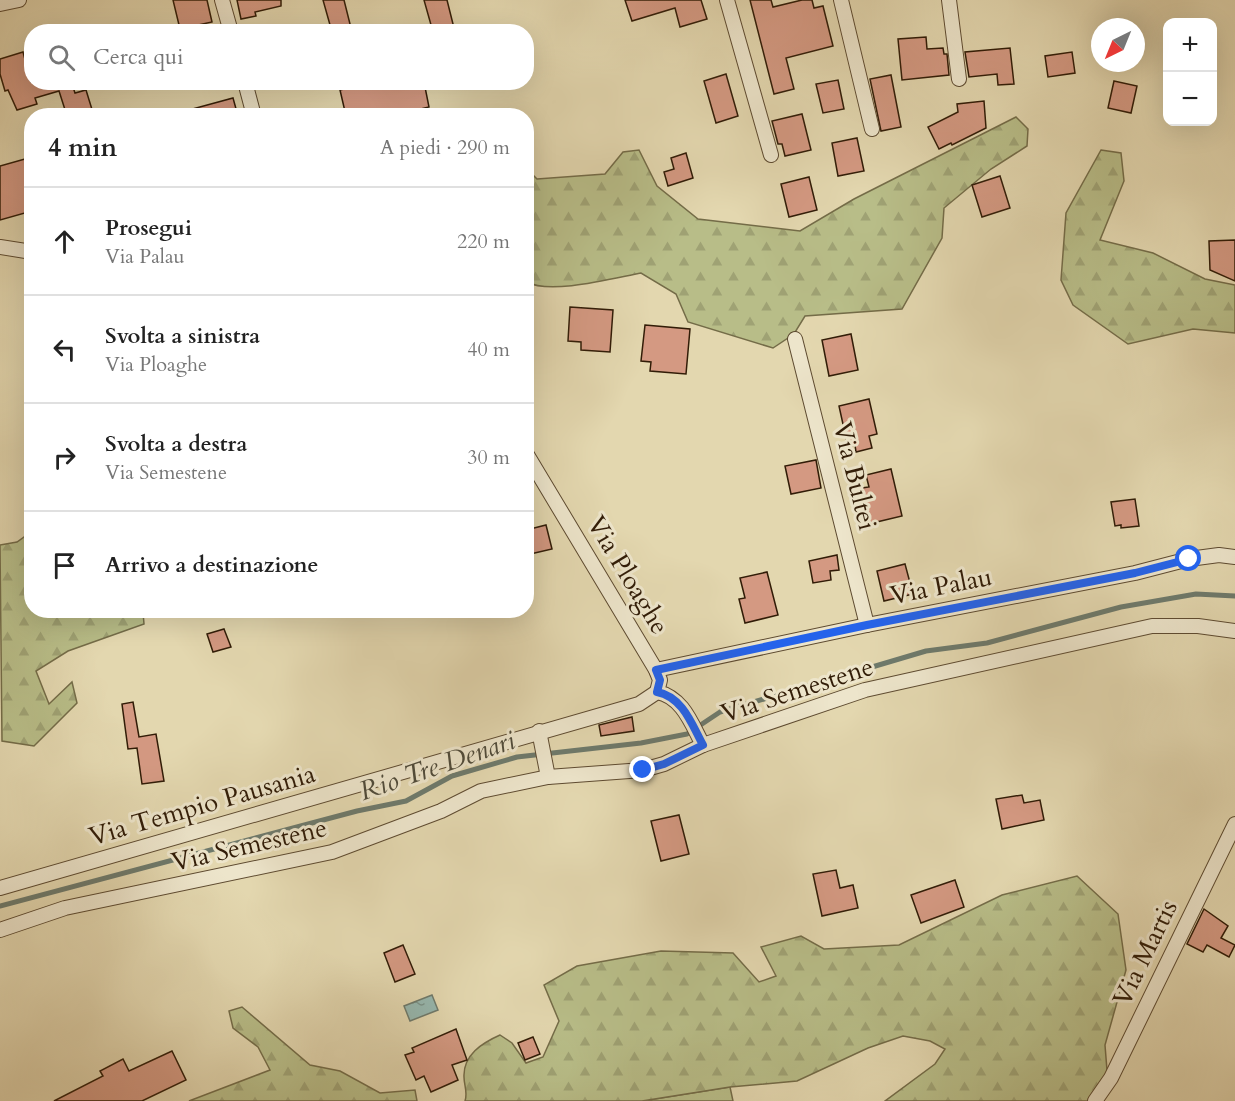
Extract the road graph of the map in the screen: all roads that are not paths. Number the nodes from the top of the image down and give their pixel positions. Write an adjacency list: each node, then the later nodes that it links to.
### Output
1 (18, 0): 6 (street)
2 (222, 0): 7 (street)
3 (727, 0): 12 (street)
4 (841, 0): 11 (street)
5 (949, 0): 8 (street)
6 (0, 4)
7 (229, 24)
8 (959, 79)
9 (247, 90): 10 (street)
10 (252, 108)
11 (872, 129)
12 (771, 155)
13 (0, 247): 14 (street)
14 (24, 251)
15 (795, 339): 18 (street, Via Bultei)
16 (534, 466): 20 (street, Via Ploaghe)
17 (1235, 556): 18 (street, Via Palau)
18 (867, 625): 20 (street, Via Palau)
19 (1235, 631): 23 (street, Via Semestene)
20 (656, 670): 21 (street, Via Ploaghe)
21 (657, 692): 22 (street, Via Tempio Pausania); 23 (street)
22 (539, 731): 24 (street); 26 (street, Via Tempio Pausania)
23 (703, 745): 24 (street, Via Semestene)
24 (548, 777): 27 (street, Via Semestene)
25 (1235, 824): 28 (street, Via Martis)
26 (0, 888)
27 (0, 930)
28 (1095, 1101)

